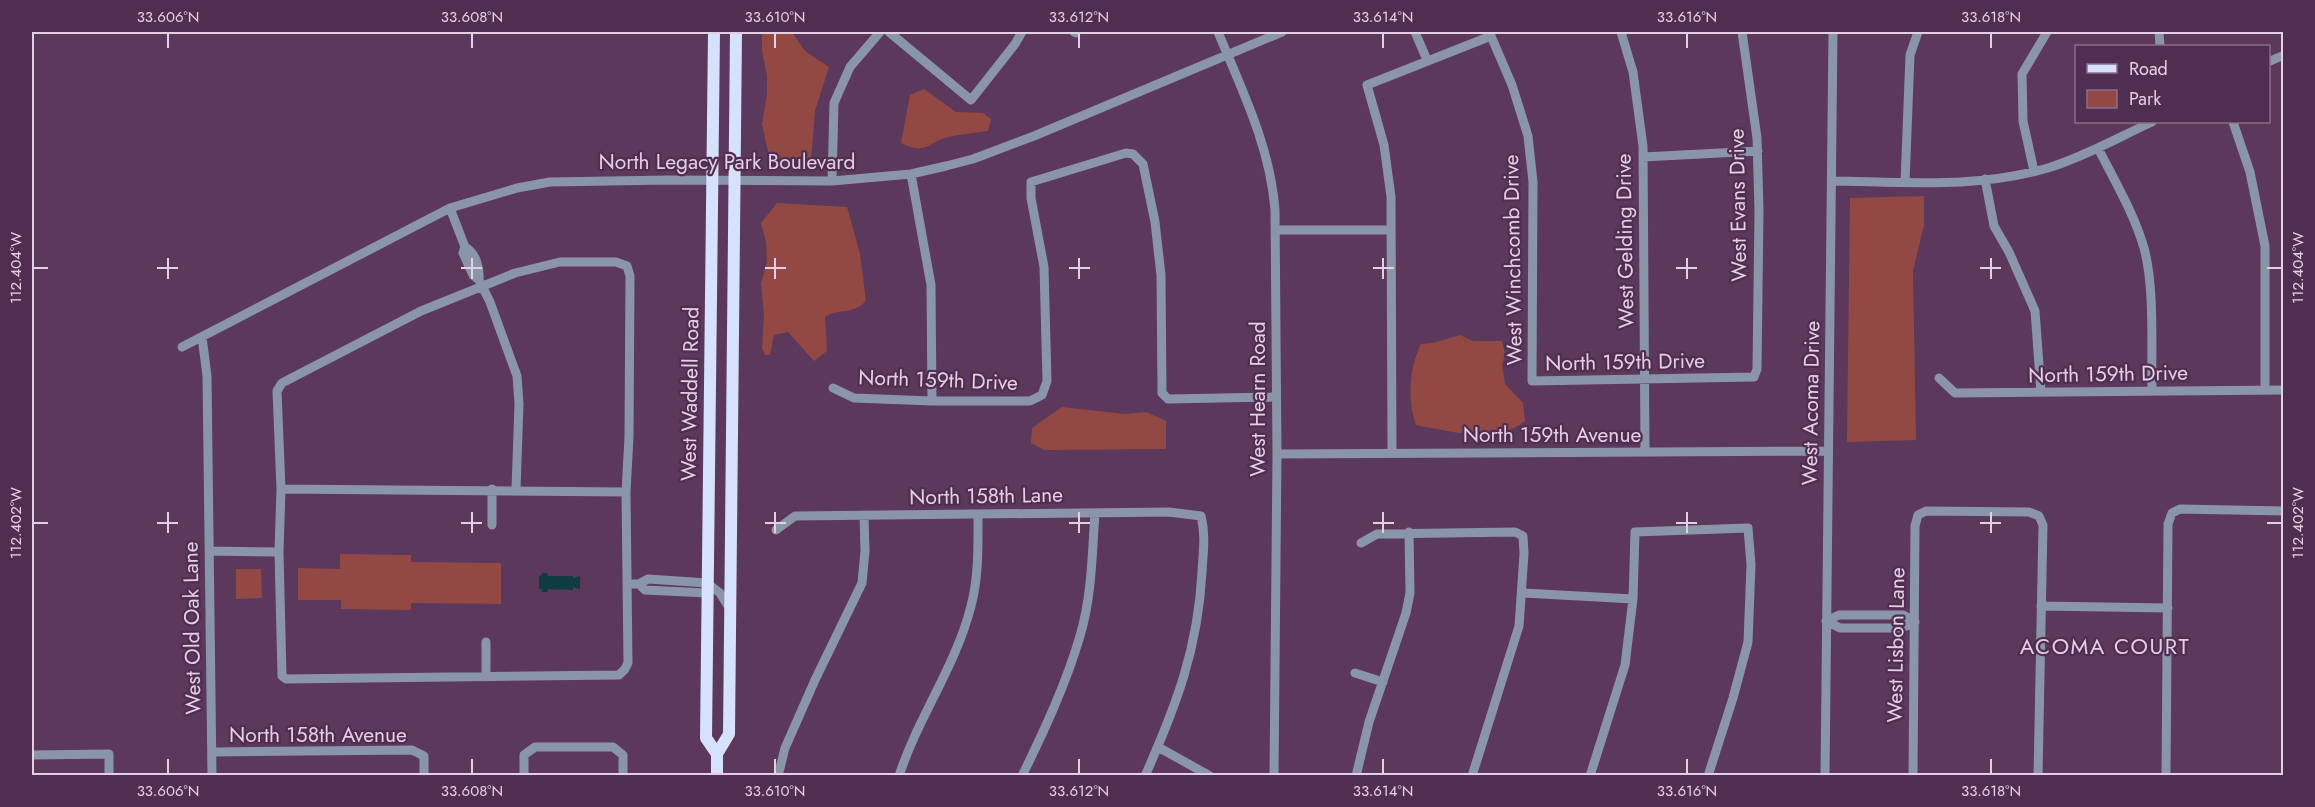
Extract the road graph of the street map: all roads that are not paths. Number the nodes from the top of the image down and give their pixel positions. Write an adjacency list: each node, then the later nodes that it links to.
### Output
1 (714, 32): 24 (main road, West Waddell Road)
2 (736, 32): 25 (main road, West Waddell Road)
3 (880, 32): 26 (street)
4 (889, 32): 5 (street)
5 (1022, 32)
6 (1218, 32): 14 (street, West Hearn Road)
7 (1282, 32): 14 (street, North Legacy Park Boulevard)
8 (1415, 32): 15 (street)
9 (1621, 32): 20 (street, West Gelding Drive)
10 (1742, 32): 19 (street, West Evans Drive)
11 (1833, 32): 27 (street, West Acoma Drive)
12 (1918, 32): 28 (street)
13 (2047, 32): 21 (street)
14 (1227, 54): 22 (street, North Legacy Park Boulevard); 30 (street, West Hearn Road)
15 (1427, 60): 31 (street); 38 (street, West Winchcomb Drive)
16 (2150, 123): 18 (street)
17 (2233, 123): 40 (street)
18 (2098, 148): 21 (street); 42 (street)
19 (1758, 151): 20 (street); 35 (street, West Evans Drive)
20 (1643, 157): 36 (street, West Gelding Drive)
21 (2034, 171): 23 (street)
22 (911, 174): 26 (street, North Legacy Park Boulevard); 45 (street)
23 (1985, 179): 28 (street); 43 (street)
24 (713, 180): 25 (street, North Legacy Park Boulevard); 29 (street, North Legacy Park Boulevard); 65 (main road, West Waddell Road)
25 (733, 180): 26 (street, North Legacy Park Boulevard); 70 (main road, West Waddell Road)
26 (832, 181)
27 (1832, 181): 28 (street); 46 (street, West Acoma Drive)
28 (1905, 182)
29 (450, 208): 32 (street); 33 (street, North Legacy Park Boulevard)
30 (1275, 230): 31 (street); 44 (street, West Hearn Road)
31 (1391, 230): 48 (street)
32 (480, 283): 50 (street); 52 (street); 53 (street)
33 (202, 337): 34 (street, North Legacy Park Boulevard); 62 (street, West Old Oak Lane)
34 (183, 347)
35 (1754, 377): 36 (street, North 159th Drive)
36 (1644, 378): 38 (street, North 159th Drive); 47 (street, West Gelding Drive)
37 (1939, 378): 43 (street, North 159th Drive)
38 (1532, 381)
39 (833, 387): 45 (street, North 159th Drive)
40 (2265, 390): 41 (street, North 159th Drive); 42 (street, North 159th Drive)
41 (2283, 390)
42 (2152, 391): 43 (street, North 159th Drive)
43 (2041, 392)
44 (1276, 397): 45 (street, North 159th Drive); 49 (street, West Hearn Road)
45 (932, 402)
46 (1828, 451): 47 (street, North 159th Avenue); 72 (street, West Acoma Drive)
47 (1645, 452): 48 (street, North 159th Avenue)
48 (1392, 453): 49 (street, North 159th Avenue)
49 (1277, 454): 94 (street, West Hearn Road)
50 (281, 489): 51 (street); 63 (street)
51 (492, 489): 52 (street); 58 (street)
52 (516, 489): 53 (street)
53 (626, 492): 64 (street)
54 (2283, 511): 69 (street)
55 (1095, 513): 56 (street, North 158th Lane); 79 (street, North 158th Lane); 91 (street)
56 (978, 514): 57 (street, North 158th Lane); 90 (street)
57 (864, 515): 59 (street, North 158th Lane); 89 (street)
58 (492, 525)
59 (776, 530)
60 (1409, 532): 61 (street); 66 (street); 78 (street)
61 (1361, 543)
62 (209, 551): 63 (street); 80 (street, West Old Oak Lane)
63 (279, 552): 77 (street)
64 (627, 584): 65 (street); 77 (street)
65 (707, 588): 70 (street); 81 (main road, West Waddell Road)
66 (1522, 593): 67 (street); 96 (street)
67 (1633, 599): 97 (street); 98 (street)
68 (2041, 606): 69 (street); 73 (street, West Lisbon Lane); 101 (street)
69 (2168, 608): 102 (street)
70 (730, 609): 81 (main road, West Waddell Road)
71 (1879, 615): 72 (street); 73 (street); 74 (street)
72 (1826, 621): 74 (street); 99 (street, West Acoma Drive)
73 (1915, 622): 74 (street); 100 (street, West Lisbon Lane)
74 (1879, 628)
75 (486, 642): 77 (street)
76 (1354, 673): 78 (street)
77 (486, 676)
78 (1383, 682): 95 (street)
79 (1158, 747): 92 (street); 93 (street)
80 (212, 752): 84 (street, West Old Oak Lane); 85 (street, North 158th Avenue)
81 (717, 754): 88 (main road, West Waddell Road)
82 (32, 755): 83 (street)
83 (109, 776)
84 (212, 776)
85 (424, 776)
86 (524, 776): 87 (street)
87 (623, 776)
88 (717, 776)
89 (778, 776)
90 (898, 776)
91 (1022, 776)
92 (1145, 776)
93 (1210, 776)
94 (1274, 776)
95 (1356, 776)
96 (1472, 776)
97 (1590, 776)
98 (1708, 776)
99 (1825, 776)
100 (1913, 776)
101 (2038, 776)
102 (2166, 776)

